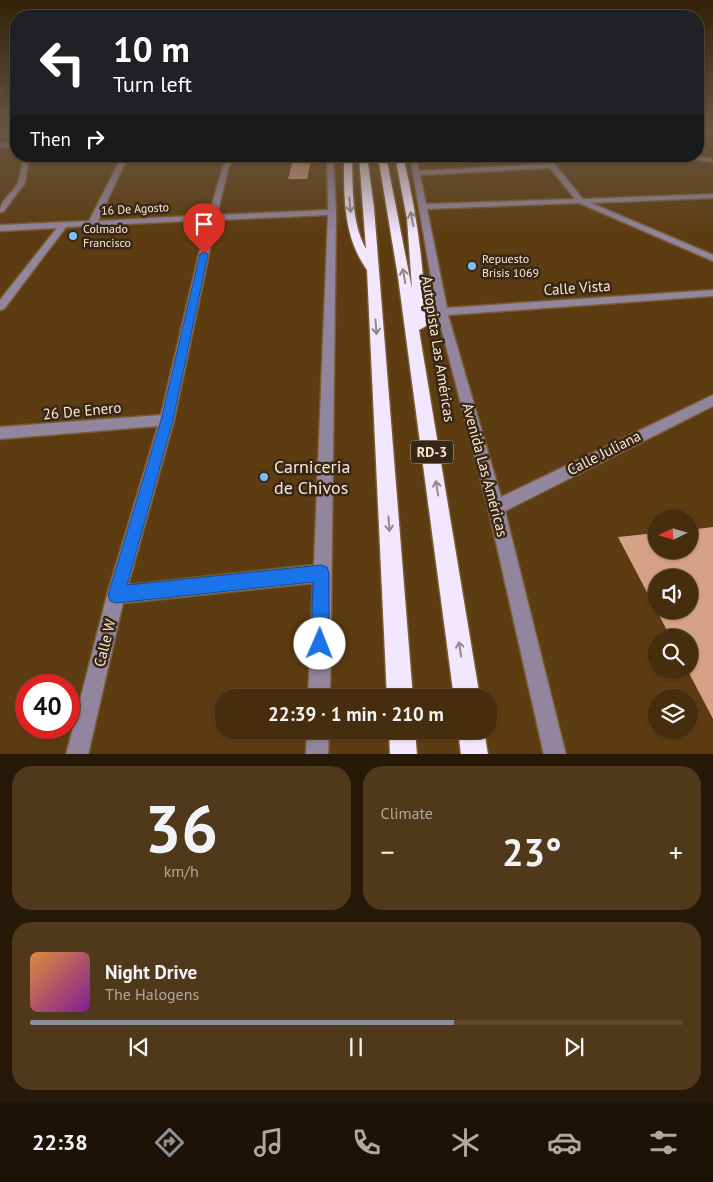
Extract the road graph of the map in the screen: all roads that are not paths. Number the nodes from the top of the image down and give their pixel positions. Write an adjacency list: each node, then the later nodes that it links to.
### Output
1 (25, 165): 15 (street)
2 (121, 165): 18 (street)
3 (227, 165): 17 (street, Calle W)
4 (330, 165): 16 (street)
5 (348, 165): 22 (highway, one-way to 22)
6 (364, 165): 22 (highway)
7 (384, 165): 26 (highway, Autopista Las Américas / RD-3, one-way to 7)
8 (401, 165): 26 (highway, one-way to 8)
9 (415, 165): 11 (street, Avenida Las Américas)
10 (551, 166): 11 (street); 13 (street)
11 (417, 173): 14 (street, Avenida Las Américas)
12 (713, 196): 13 (street)
13 (582, 202): 14 (street); 21 (street)
14 (422, 207): 25 (street, Avenida Las Américas)
15 (0, 210)
16 (332, 212): 17 (street, 16 De Agosto); 31 (street)
17 (212, 218): 18 (street, 16 De Agosto); 28 (street, Calle W)
18 (92, 224): 19 (street, 16 De Agosto)
19 (63, 226): 20 (street, 16 De Agosto); 24 (street)
20 (0, 228)
21 (713, 258)
22 (373, 271): 34 (highway, one-way to 34)
23 (713, 293): 25 (street, Calle Vista)
24 (0, 307)
25 (442, 312): 30 (street, Avenida Las Américas)
26 (419, 372): 35 (highway, Autopista Las Américas / RD-3, one-way to 26)
27 (713, 400): 30 (street, Calle Juliana)
28 (167, 420): 29 (street, 26 De Enero); 32 (street, Calle W)
29 (0, 434)
30 (496, 507): 43 (street, Avenida Las Américas)
31 (321, 573): 32 (street); 33 (street)
32 (116, 595): 39 (street, Calle W)
33 (319, 689)
34 (399, 689)
35 (466, 689)
36 (318, 739): 40 (street)
37 (403, 739): 41 (highway)
38 (473, 739): 42 (highway)
39 (77, 754)
40 (317, 754)
41 (404, 754)
42 (475, 754)
43 (555, 754)

